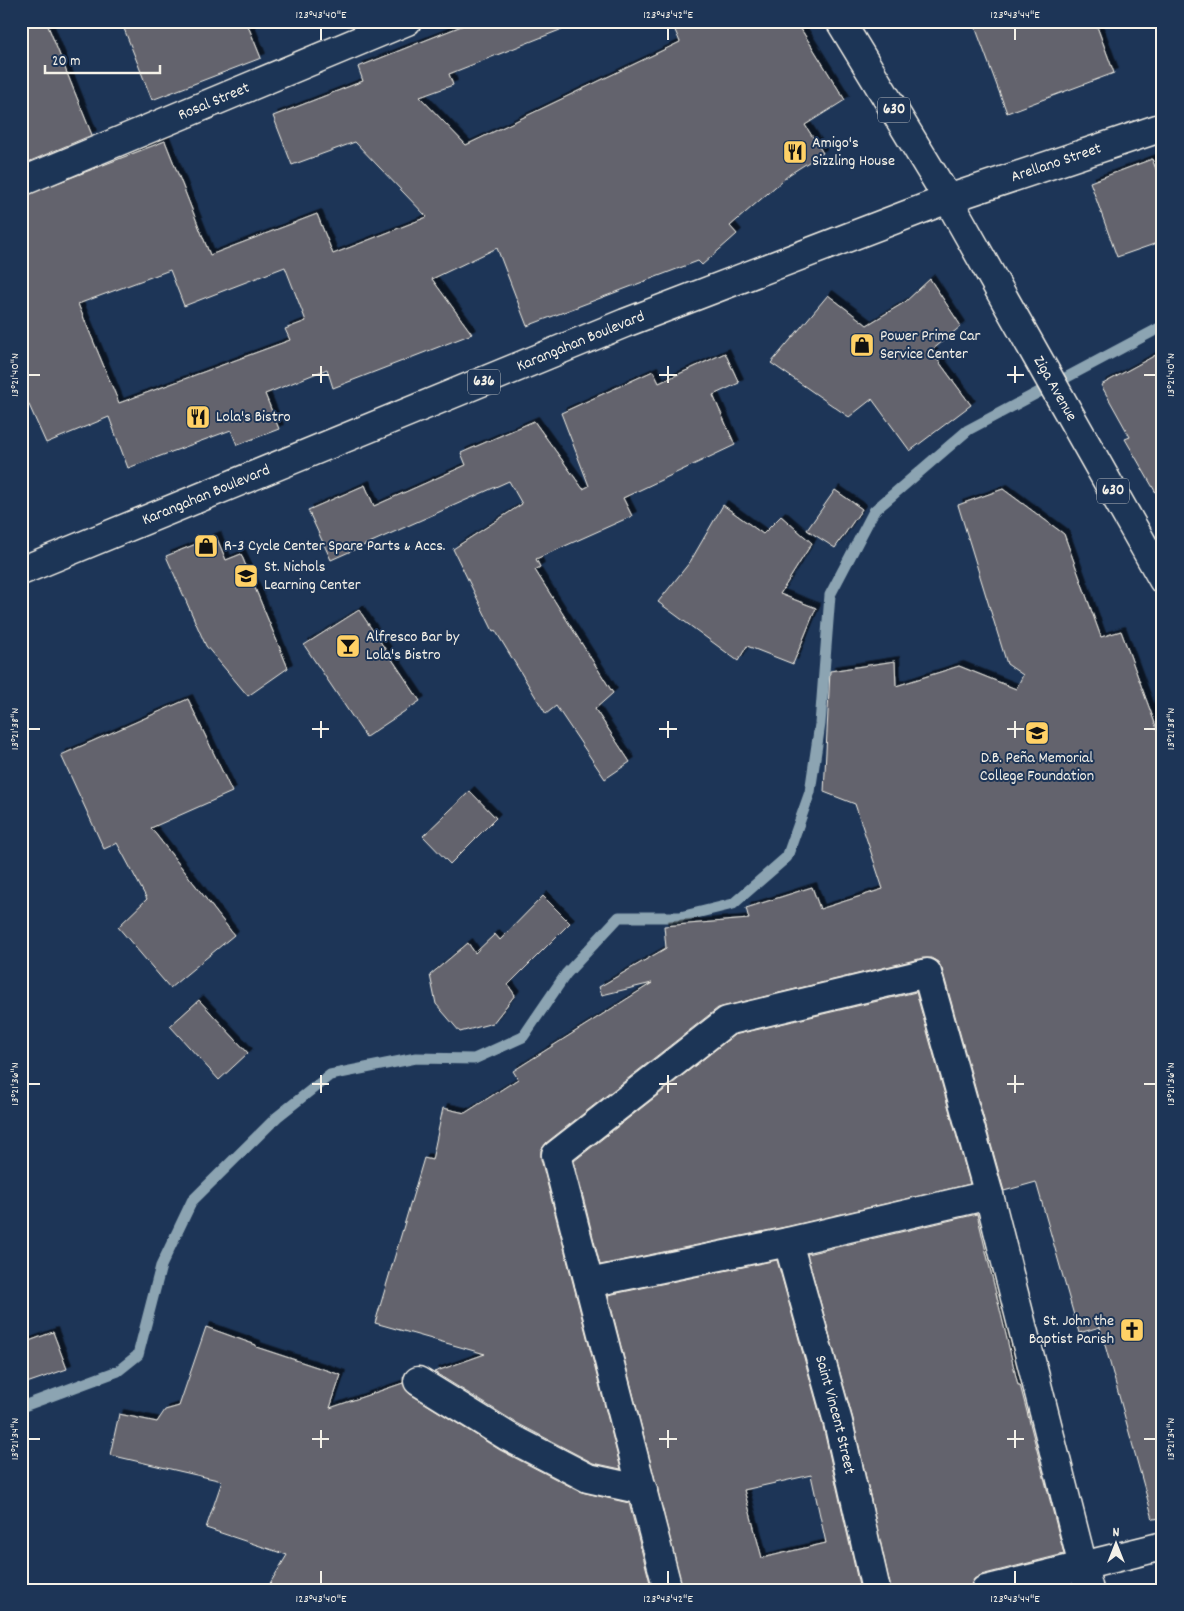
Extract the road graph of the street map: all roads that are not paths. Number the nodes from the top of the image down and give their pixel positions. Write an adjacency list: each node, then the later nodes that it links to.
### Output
1 (407, 21): 4 (street, Rosal Street)
2 (840, 21): 5 (street, 630)
3 (1163, 127): 5 (street, Arellano Street)
4 (21, 182)
5 (948, 199): 6 (street, Karangahan Boulevard / 636); 7 (street, Ziga Avenue / 630)
6 (21, 571)
7 (1163, 580)
8 (988, 1195): 9 (street); 10 (street); 14 (street)
9 (788, 1242): 10 (street); 16 (street, Saint Vincent Street)
10 (589, 1283): 12 (street)
11 (418, 1381): 12 (street)
12 (643, 1490): 15 (street)
13 (1163, 1546): 14 (street)
14 (1086, 1578): 17 (street)
15 (668, 1590)
16 (876, 1590)
17 (985, 1590)

